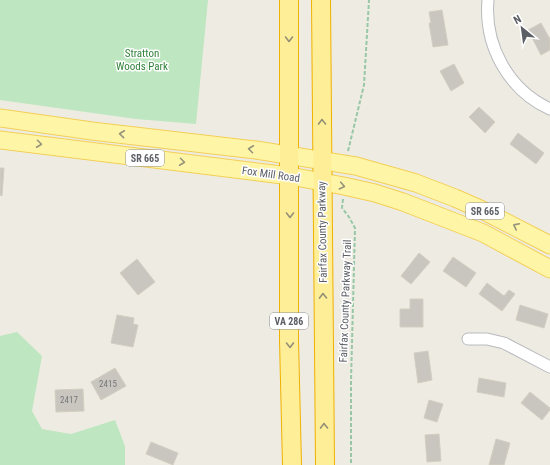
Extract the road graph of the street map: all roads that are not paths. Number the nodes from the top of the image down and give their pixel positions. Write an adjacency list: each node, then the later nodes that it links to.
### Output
1 (289, 0): 7 (highway, VA 286, one-way to 7)
2 (321, 0): 8 (highway, Fairfax County Parkway / VA 286, one-way to 2)
3 (488, 0): 4 (street)
4 (550, 109)
5 (0, 118): 7 (main road, Fox Mill Road / SR 665, one-way to 5)
6 (0, 140): 9 (main road, Fox Mill Road / SR 665, one-way to 9)
7 (290, 155): 8 (main road, Fox Mill Road / SR 665); 9 (highway, VA 286)
8 (323, 161): 10 (highway, Fairfax County Parkway / VA 286); 11 (main road, Fox Mill Road / SR 665, one-way to 8)
9 (290, 176): 10 (main road, Fox Mill Road / SR 665); 15 (highway, VA 286, one-way to 15)
10 (322, 182): 12 (main road, Fox Mill Road / SR 665, one-way to 12); 16 (highway, Fairfax County Parkway / VA 286, one-way to 10)
11 (549, 243): 12 (street)
12 (544, 266)
13 (468, 339): 14 (street)
14 (550, 367)
15 (292, 465)
16 (325, 465)

